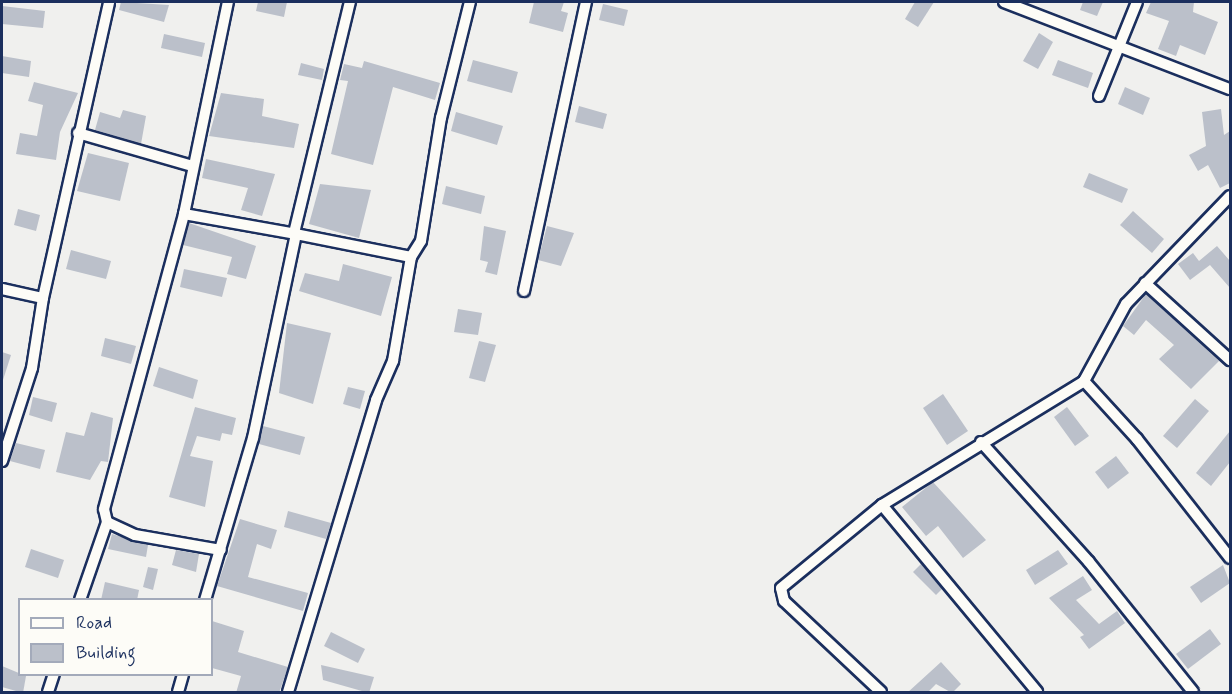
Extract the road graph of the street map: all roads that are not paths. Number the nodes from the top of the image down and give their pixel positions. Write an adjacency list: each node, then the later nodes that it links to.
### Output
1 (110, 2): 11 (street)
2 (228, 2): 12 (street)
3 (350, 2): 15 (street)
4 (470, 2): 16 (street)
5 (586, 2): 19 (street)
6 (1004, 2): 8 (street)
7 (1137, 2): 8 (street)
8 (1119, 50): 9 (street); 10 (street)
9 (1230, 89)
10 (1100, 96)
11 (78, 133): 12 (street); 20 (street)
12 (192, 166): 14 (street)
13 (1230, 196): 17 (street)
14 (184, 214): 15 (street); 26 (street)
15 (295, 234): 16 (street); 27 (street)
16 (411, 257): 35 (street)
17 (1145, 283): 21 (street); 22 (street)
18 (2, 289): 20 (street)
19 (524, 291)
20 (43, 298): 24 (street)
21 (1230, 360)
22 (1084, 381): 23 (street); 28 (street)
23 (981, 442): 25 (street); 38 (street)
24 (2, 461)
25 (882, 505): 36 (street); 37 (street)
26 (108, 522): 27 (street); 29 (street)
27 (221, 550): 30 (street)
28 (1230, 558)
29 (81, 598)
30 (206, 598)
31 (54, 676): 33 (street)
32 (183, 676): 34 (street)
33 (48, 693)
34 (178, 693)
35 (288, 693)
36 (881, 693)
37 (1038, 693)
38 (1193, 693)

